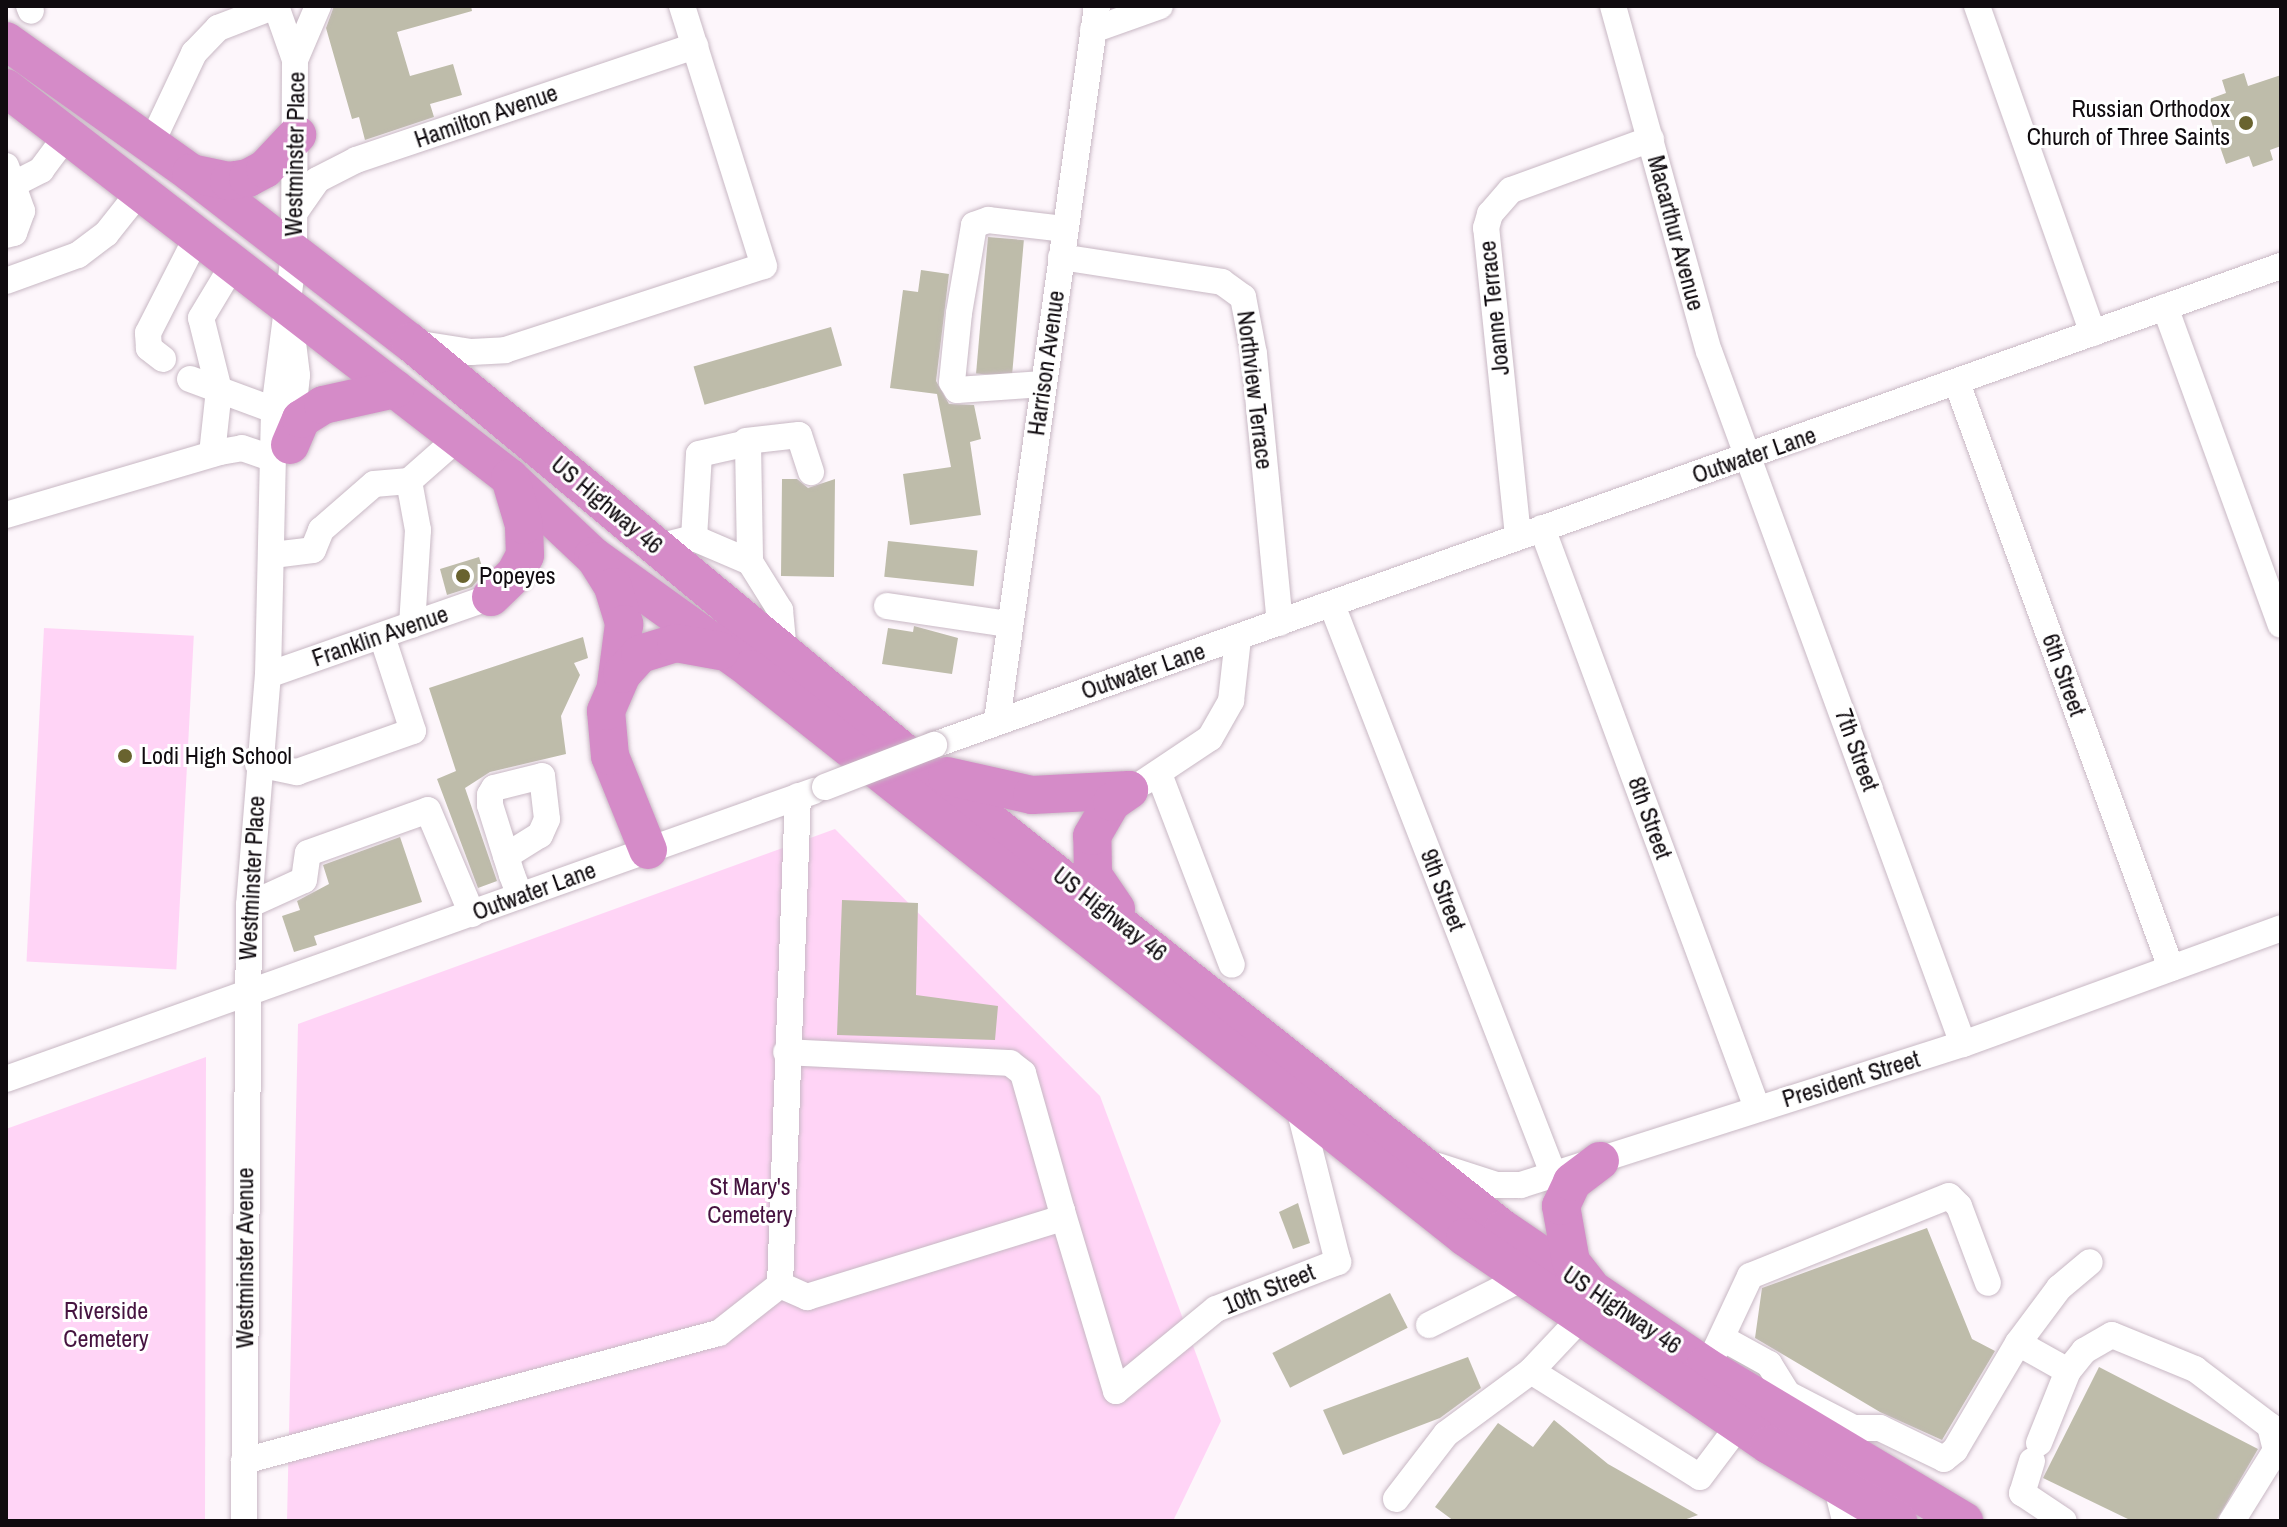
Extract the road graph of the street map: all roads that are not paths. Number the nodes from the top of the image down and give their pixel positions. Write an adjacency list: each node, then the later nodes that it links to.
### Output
1 (276, 6): 10 (street); 15 (street)
2 (318, 6): 10 (street, Westminster Place)
3 (682, 6): 9 (street)
4 (1160, 6): 7 (street)
5 (1613, 6): 14 (street, Macarthur Avenue)
6 (1977, 6): 30 (street)
7 (1095, 18): 20 (street, Harrison Avenue)
8 (6, 41): 15 (highway)
9 (695, 46): 19 (street, Hamilton Avenue); 31 (street)
10 (295, 60): 13 (street, Westminster Place)
11 (7, 95): 12 (highway, US Highway 46)
12 (67, 135): 17 (street); 18 (highway, US Highway 46)
13 (297, 135): 16 (highway); 19 (street, Westminster Place)
14 (1651, 139): 43 (street, Macarthur Avenue); 48 (street, Joanne Terrace)
15 (151, 144): 16 (highway)
16 (191, 173): 23 (highway, US Highway 46)
17 (9, 175): 21 (street)
18 (141, 190): 22 (highway, US Highway 46); 27 (street)
19 (295, 212): 23 (street, Westminster Place)
20 (1065, 229): 24 (street, Harrison Avenue); 35 (street)
21 (8, 235): 27 (street)
22 (198, 235): 25 (highway, US Highway 46); 32 (street)
23 (294, 253): 28 (street, Westminster Place); 31 (highway, US Highway 46)
24 (1061, 257): 35 (street, Harrison Avenue); 57 (street, Northview Terrace)
25 (234, 263): 28 (highway, US Highway 46); 37 (street)
26 (2281, 266): 29 (street, Outwater Lane)
27 (11, 279)
28 (289, 306): 36 (highway, US Highway 46); 38 (street, Westminster Place); 41 (street, Westminster Place)
29 (2165, 307): 30 (street, Outwater Lane); 60 (street)
30 (2093, 333): 34 (street, Outwater Lane)
31 (410, 342): 50 (highway, US Highway 46)
32 (163, 359)
33 (190, 379): 37 (street)
34 (1957, 383): 43 (street, Outwater Lane); 80 (street, 6th Street)
35 (1043, 384): 58 (street, Harrison Avenue)
36 (395, 389): 39 (highway, US Highway 46); 41 (highway)
37 (219, 390): 38 (street); 42 (street)
38 (274, 410): 41 (street, Westminster Place)
39 (458, 438): 45 (highway, US Highway 46); 46 (street)
40 (746, 441): 44 (street); 49 (street); 53 (street)
41 (280, 451): 42 (street); 51 (street, Westminster Place)
42 (212, 454): 47 (street)
43 (1751, 456): 48 (street, Outwater Lane); 82 (street, 7th Street)
44 (811, 472)
45 (510, 478): 52 (highway, US Highway 46); 54 (highway)
46 (409, 481): 51 (street); 59 (street)
47 (6, 515)
48 (1530, 532): 55 (street, Outwater Lane); 86 (street, 8th Street)
49 (694, 538): 50 (street); 53 (street)
50 (657, 547): 63 (highway, US Highway 46)
51 (273, 555): 65 (street, Westminster Place)
52 (593, 556): 64 (highway, US Highway 46); 66 (highway)
53 (750, 562): 63 (street)
54 (491, 597): 59 (street, Franklin Avenue)
55 (1332, 605): 57 (street, Outwater Lane); 89 (street, 9th Street)
56 (887, 606): 58 (street)
57 (1280, 623): 62 (street, Outwater Lane)
58 (1008, 624): 67 (street, Harrison Avenue)
59 (412, 625): 61 (street, Franklin Avenue)
60 (2281, 625)
61 (382, 636): 65 (street, Franklin Avenue); 69 (street)
62 (1238, 639): 67 (street, Outwater Lane); 70 (street)
63 (784, 652): 68 (highway, US Highway 46)
64 (750, 669): 66 (highway); 85 (highway, US Highway 46)
65 (268, 675): 69 (street, Westminster Place)
66 (615, 687): 72 (highway)
67 (997, 721): 68 (street, Outwater Lane)
68 (929, 756): 70 (highway); 71 (street, Outwater Lane, bridge); 78 (highway, US Highway 46)
69 (258, 764): 75 (street, Westminster Place)
70 (1144, 782): 78 (highway); 79 (street)
71 (798, 796): 72 (street, Outwater Lane); 83 (street)
72 (648, 850): 74 (street, Outwater Lane)
73 (506, 856): 74 (street)
74 (520, 896): 76 (street, Outwater Lane)
75 (249, 905): 76 (street); 81 (street, Westminster Place)
76 (472, 914): 81 (street, Outwater Lane)
77 (2281, 928): 80 (street, President Street)
78 (1144, 941): 87 (highway, US Highway 46)
79 (1232, 965)
80 (2171, 968): 82 (street, President Street)
81 (246, 994): 84 (street, Outwater Lane); 104 (street, Westminster Avenue)
82 (1963, 1044): 86 (street, President Street)
83 (786, 1052): 90 (street); 94 (street)
84 (6, 1079)
85 (1299, 1108): 90 (street, 10th Street); 92 (highway, US Highway 46)
86 (1757, 1108): 88 (street, President Street)
87 (1416, 1156): 89 (street, President Street); 95 (highway, US Highway 46)
88 (1600, 1161): 89 (street, President Street); 95 (highway)
89 (1554, 1176)
90 (1062, 1211): 94 (street)
91 (2090, 1262): 97 (street)
92 (1523, 1278): 95 (highway, US Highway 46); 96 (street)
93 (1988, 1283): 98 (street)
94 (780, 1285): 104 (street)
95 (1590, 1307): 98 (highway, US Highway 46); 99 (street); 101 (highway, US Highway 46)
96 (1429, 1325)
97 (2018, 1343): 100 (street); 103 (street)
98 (1714, 1352): 102 (highway, US Highway 46)
99 (1531, 1371): 101 (street); 107 (street)
100 (2068, 1371): 112 (street); 113 (street)
101 (1739, 1425): 106 (highway, US Highway 46)
102 (1832, 1430): 103 (street); 105 (highway, US Highway 46)
103 (1913, 1444): 105 (street)
104 (244, 1461): 108 (street, Westminster Avenue)
105 (1892, 1480): 111 (highway, US Highway 46)
106 (1836, 1484): 109 (street); 110 (highway, US Highway 46)
107 (1396, 1499)
108 (244, 1521)
109 (1845, 1521)
110 (1898, 1521)
111 (1964, 1521)
112 (2064, 1521)
113 (2232, 1521)

